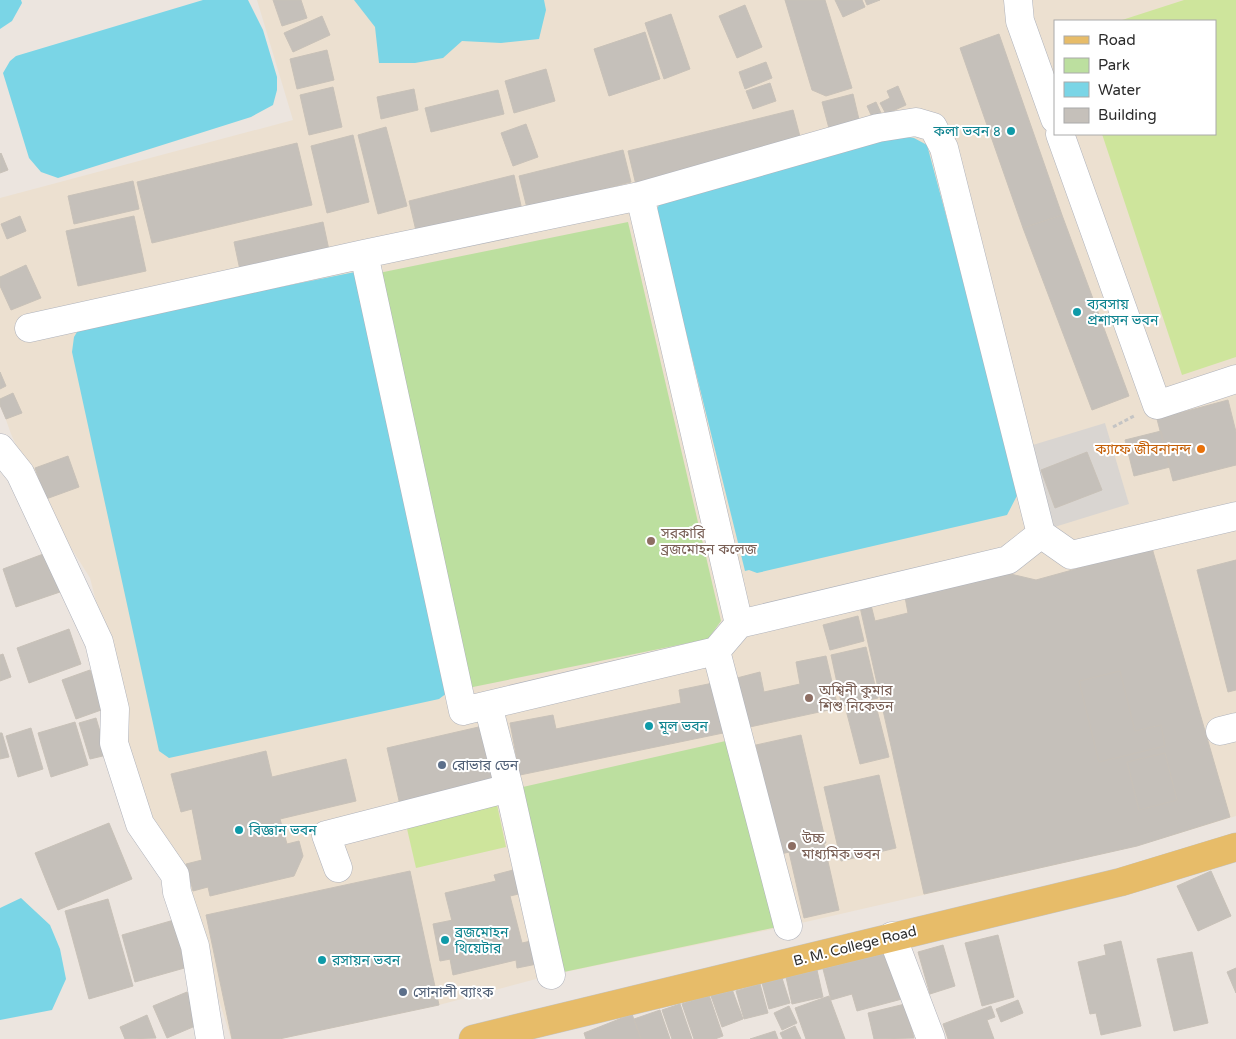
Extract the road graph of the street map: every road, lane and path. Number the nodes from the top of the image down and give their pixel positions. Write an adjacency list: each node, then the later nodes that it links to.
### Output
1 (1018, 0): 2 (street)
2 (1054, 116)
3 (1060, 135): 7 (street)
4 (640, 196): 5 (street); 10 (street); 11 (street)
5 (364, 254): 6 (street); 13 (street)
6 (29, 328)
7 (1236, 379)
8 (0, 448): 20 (street)
9 (1236, 516): 10 (street)
10 (1041, 534): 11 (street)
11 (739, 624): 12 (street)
12 (716, 651): 13 (street); 17 (street)
13 (488, 705): 14 (street)
14 (509, 788): 16 (street); 19 (street)
15 (1236, 848): 18 (main road, B. M. College Road)
16 (338, 868)
17 (788, 926)
18 (892, 936): 21 (main road, B. M. College Road); 22 (street)
19 (551, 975)
20 (210, 1039)
21 (473, 1039)
22 (931, 1039)

